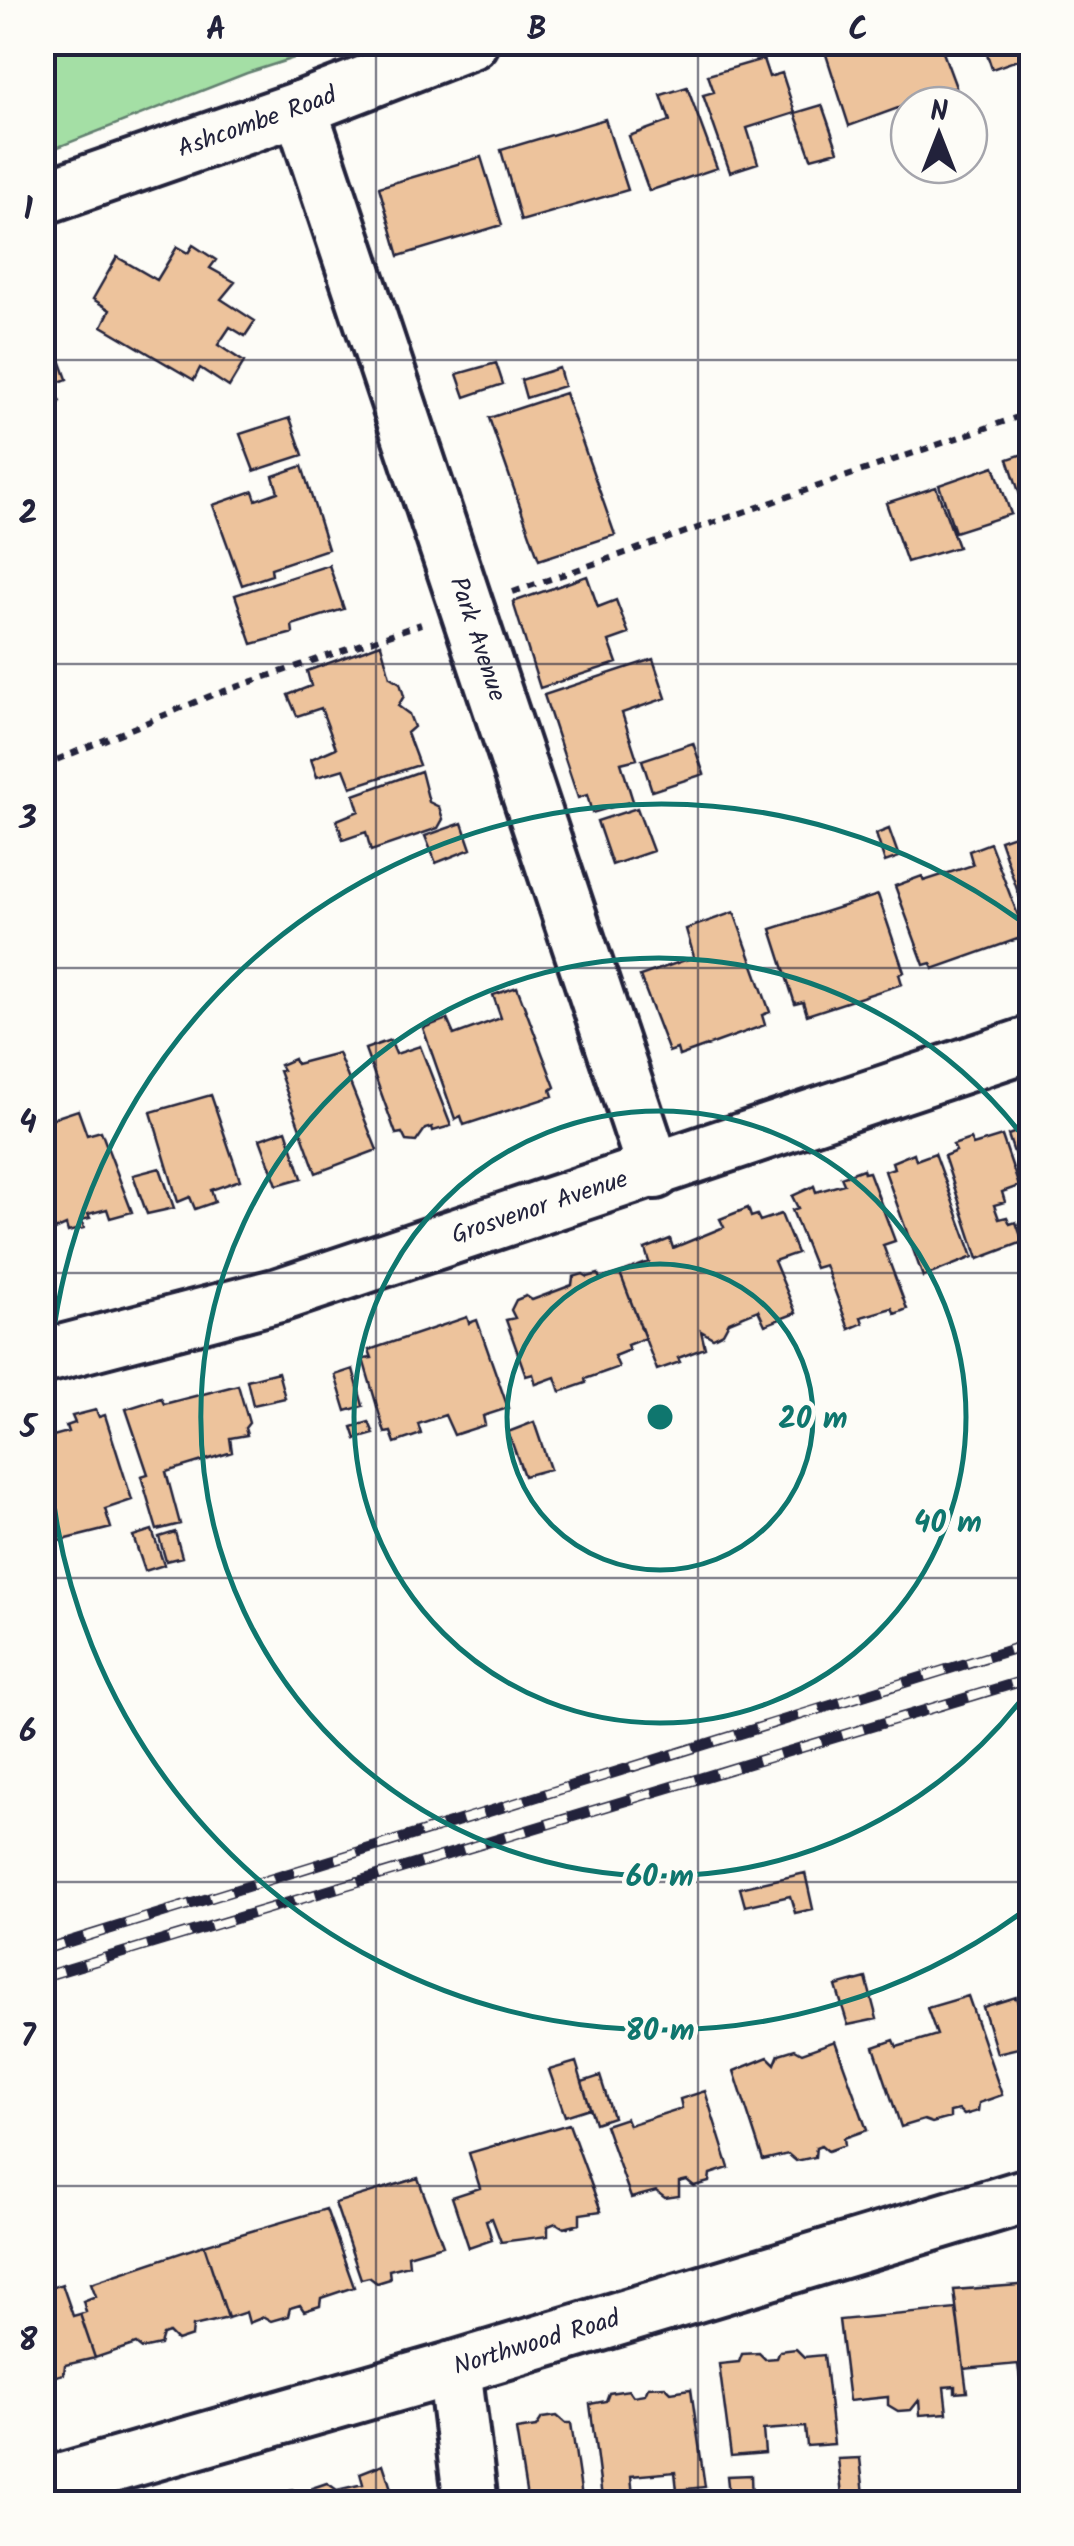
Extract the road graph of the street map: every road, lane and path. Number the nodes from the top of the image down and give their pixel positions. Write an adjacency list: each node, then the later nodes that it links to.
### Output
1 (471, 42): 2 (street, Ashcombe Road)
2 (300, 108): 3 (street, Ashcombe Road); 5 (street, Park Avenue)
3 (42, 198)
4 (1032, 412): 5 (path)
5 (466, 609): 6 (path); 8 (street, Park Avenue)
6 (42, 766)
7 (1032, 1043): 8 (street, Grosvenor Avenue)
8 (655, 1172): 9 (street, Grosvenor Avenue)
9 (42, 1357)
10 (1032, 2194): 11 (street, Northwood Road)
11 (454, 2368): 12 (street, Northwood Road); 13 (street)
12 (42, 2486)
13 (471, 2504)

